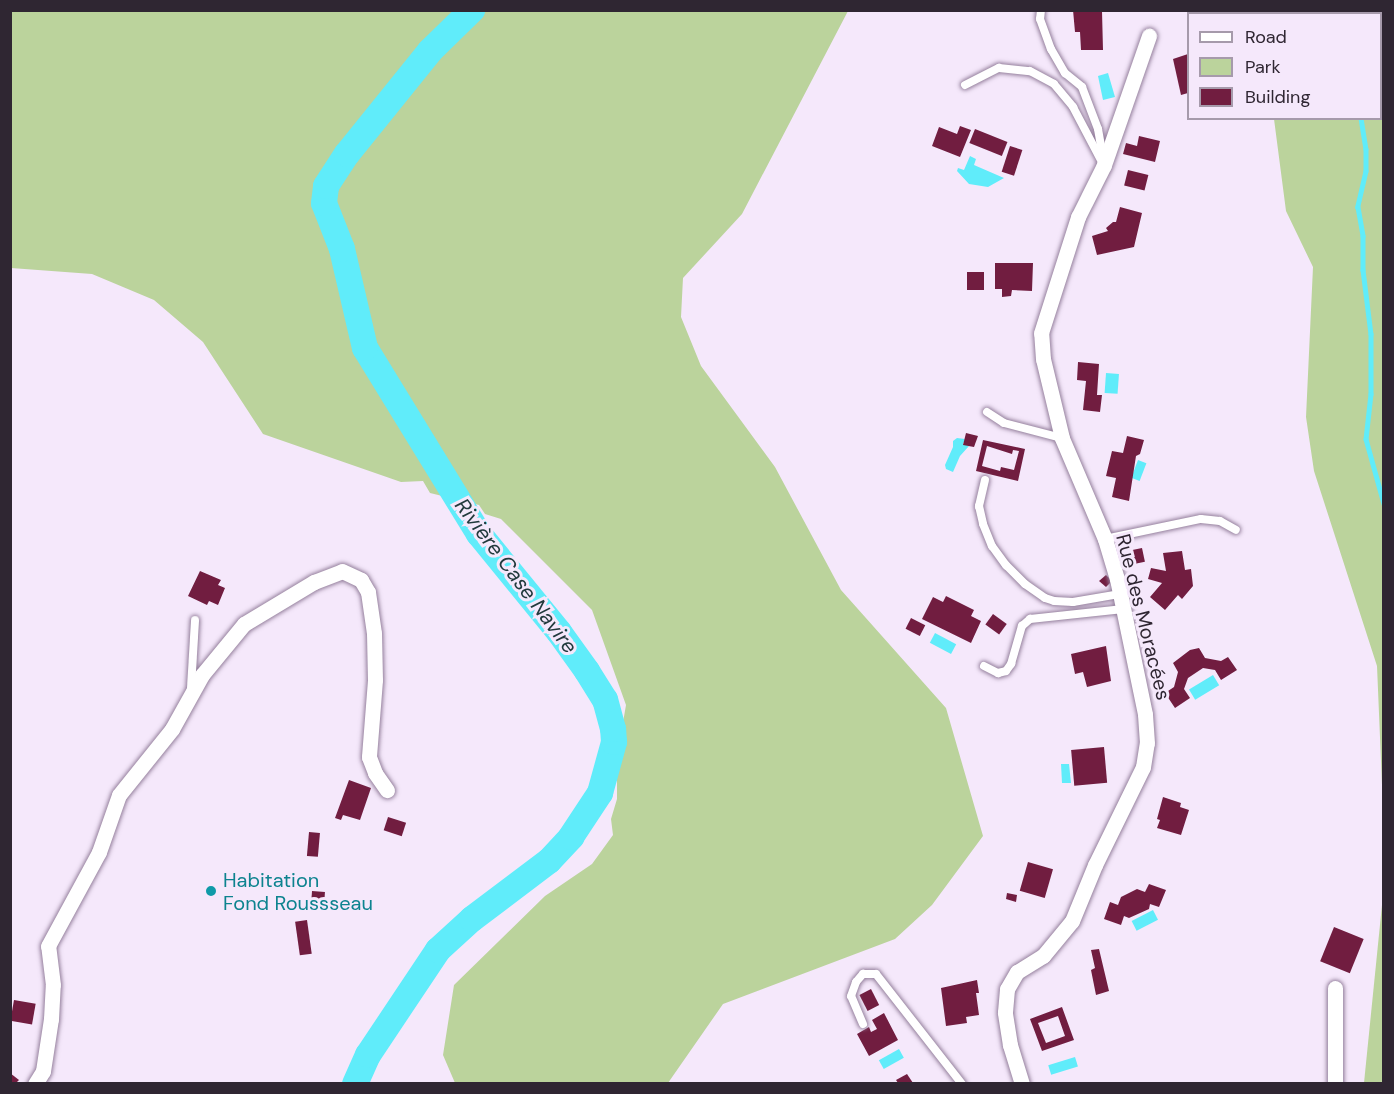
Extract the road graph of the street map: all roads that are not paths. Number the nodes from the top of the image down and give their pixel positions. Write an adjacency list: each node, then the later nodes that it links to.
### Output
1 (1041, 10): 4 (lane)
2 (1149, 36): 4 (street, Rue des Moracées)
3 (965, 85): 4 (lane)
4 (1104, 165): 6 (street, Rue des Moracées)
5 (987, 412): 6 (lane)
6 (1062, 438): 9 (street, Rue des Moracées)
7 (985, 480): 10 (lane)
8 (1236, 530): 9 (lane)
9 (1105, 540): 10 (street, Rue des Moracées)
10 (1120, 594): 11 (street, Rue des Moracées)
11 (1124, 609): 13 (lane); 20 (street, Rue des Moracées)
12 (195, 620): 14 (lane)
13 (984, 666)
14 (190, 695): 15 (street); 18 (street)
15 (387, 790)
16 (1335, 988): 21 (street)
17 (863, 1024): 19 (lane)
18 (35, 1083)
19 (962, 1083)
20 (1022, 1083)
21 (1335, 1083)

